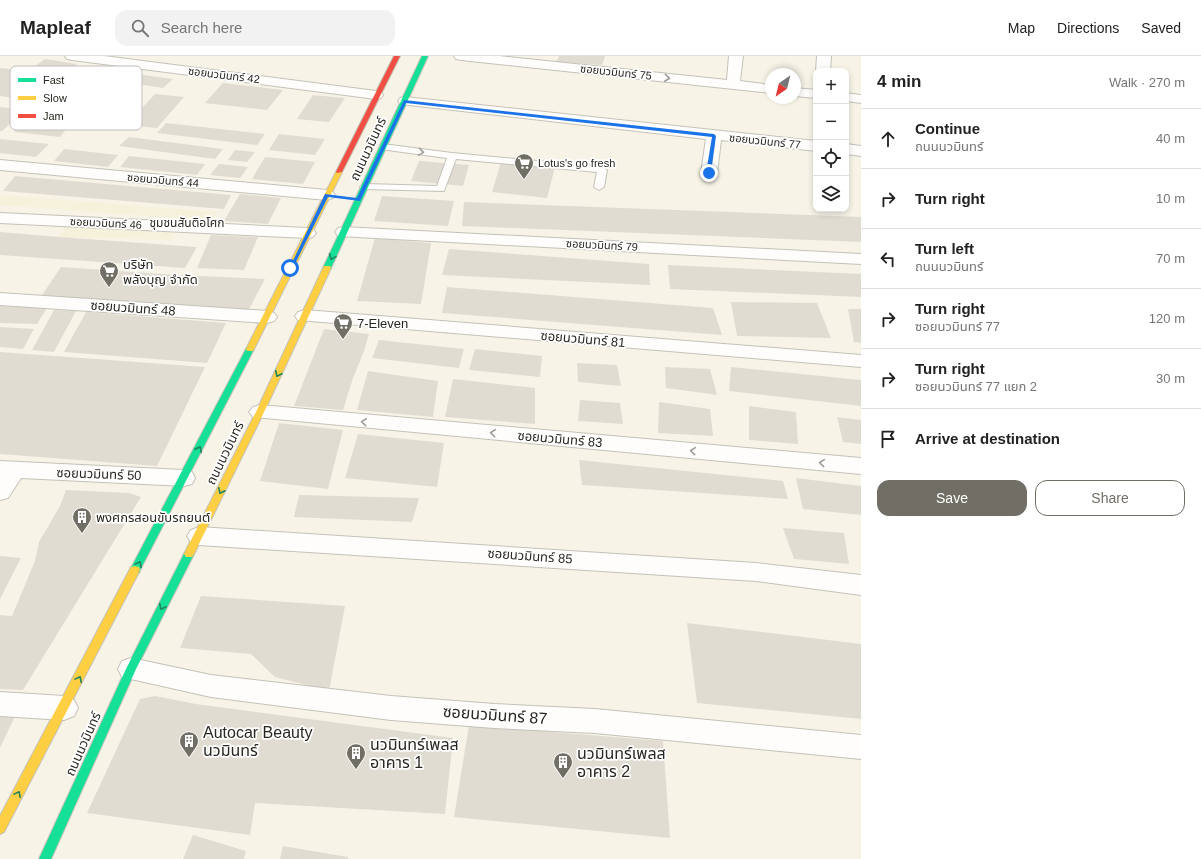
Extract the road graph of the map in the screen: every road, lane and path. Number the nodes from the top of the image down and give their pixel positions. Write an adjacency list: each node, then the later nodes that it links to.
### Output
1 (72, 56): 12 (street, ซอยนวมินทร์ 42)
2 (397, 56): 12 (main road, ถนนนวมินทร์)
3 (425, 56): 16 (main road, ถนนนวมินทร์)
4 (461, 56): 7 (street, ซอยนวมินทร์ 75)
5 (736, 56): 9 (street)
6 (824, 56): 8 (street)
7 (542, 60): 9 (street, ซอยนวมินทร์ 75, one-way to 9)
8 (823, 68)
9 (733, 85): 10 (street, ซอยนวมินทร์ 75)
10 (765, 88)
11 (801, 93): 13 (street)
12 (376, 94): 27 (main road, ถนนนวมินทร์)
13 (813, 94)
14 (849, 97): 15 (street)
15 (861, 99)
16 (404, 102): 17 (street, ซอยนวมินทร์ 77); 19 (main road, ถนนนวมินทร์)
17 (714, 136): 18 (street, ซอยนวมินทร์ 77); 24 (street)
18 (813, 146)
19 (383, 147): 22 (lane, one-way to 22); 25 (main road, ถนนนวมินทร์)
20 (849, 149): 21 (street)
21 (861, 151)
22 (452, 156): 25 (lane); 26 (lane)
23 (0, 165): 27 (street, ซอยนวมินทร์ 44)
24 (709, 173)
25 (365, 187): 29 (main road, ถนนนวมินทร์)
26 (599, 187)
27 (331, 196): 30 (main road, ถนนนวมินทร์)
28 (0, 218): 30 (street, ซอยนวมินทร์ 46)
29 (344, 232): 31 (street, ซอยนวมินทร์ 79); 33 (main road, ถนนนวมินทร์, one-way to 33)
30 (307, 233): 34 (main road, ถนนนวมินทร์)
31 (861, 259)
32 (0, 299): 34 (street, ซอยนวมินทร์ 48)
33 (305, 316): 35 (street, ซอยนวมินทร์ 81); 36 (main road, ถนนนวมินทร์, one-way to 36)
34 (266, 317): 39 (main road, ถนนนวมินทร์, one-way to 34)
35 (861, 361)
36 (260, 412): 37 (street, ซอยนวมินทร์ 83, one-way to 36); 41 (main road, ถนนนวมินทร์, one-way to 41)
37 (861, 466)
38 (7, 470): 39 (street, ซอยนวมินทร์ 50); 40 (street, ซอยนวมินทร์ 50)
39 (184, 478): 45 (main road, ถนนนวมินทร์, one-way to 39)
40 (0, 492)
41 (199, 536): 42 (street, ซอยนวมินทร์ 85); 43 (main road, ถนนนวมินทร์, one-way to 43)
42 (861, 585)
43 (131, 669): 46 (street, ซอยนวมินทร์ 87); 48 (main road, ถนนนวมินทร์)
44 (0, 704): 45 (street)
45 (64, 708): 47 (main road, ถนนนวมินทร์, one-way to 45)
46 (861, 747)
47 (0, 828)
48 (45, 859)

